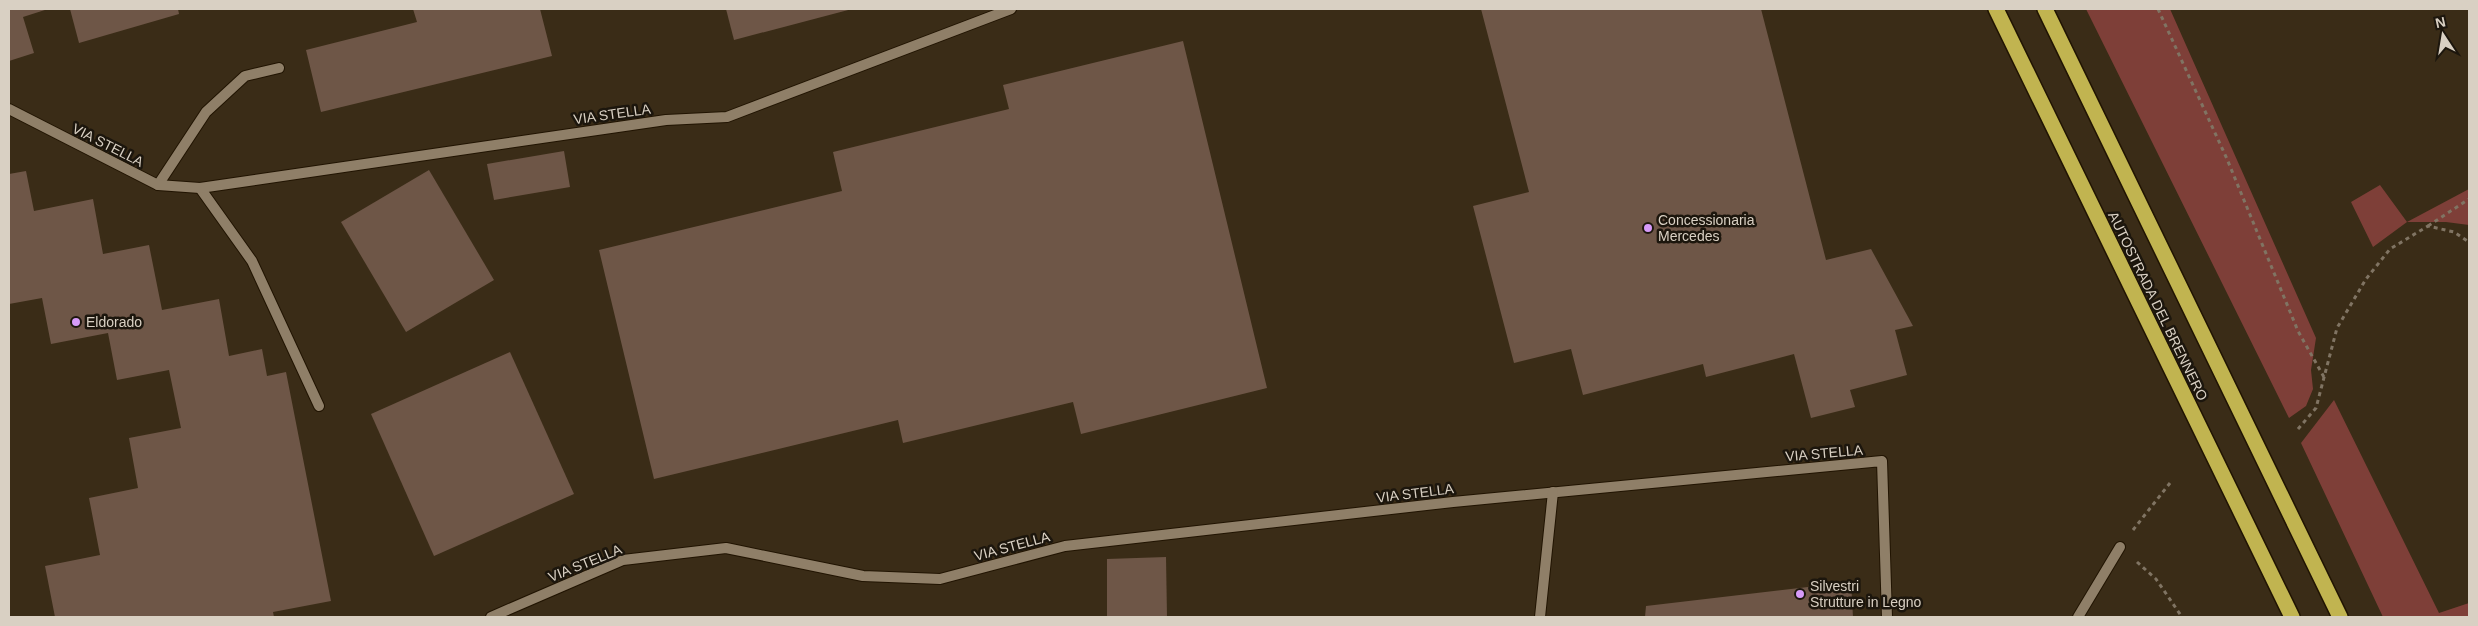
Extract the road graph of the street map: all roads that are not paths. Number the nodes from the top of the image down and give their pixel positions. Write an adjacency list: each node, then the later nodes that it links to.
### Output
1 (1011, 9): 7 (street, VIA STELLA)
2 (1996, 9): 15 (highway, AUTOSTRADA DEL BRENNERO)
3 (2045, 9): 16 (highway, AUTOSTRADA DEL BRENNERO)
4 (278, 68): 6 (street)
5 (9, 109): 6 (street, VIA STELLA)
6 (158, 185): 7 (street, VIA STELLA)
7 (200, 188): 8 (street)
8 (318, 406)
9 (1553, 492): 11 (street, VIA STELLA); 12 (street); 13 (street, VIA STELLA)
10 (2120, 547): 14 (street)
11 (491, 617)
12 (1540, 617)
13 (1887, 617)
14 (2078, 617)
15 (2292, 617)
16 (2340, 617)

